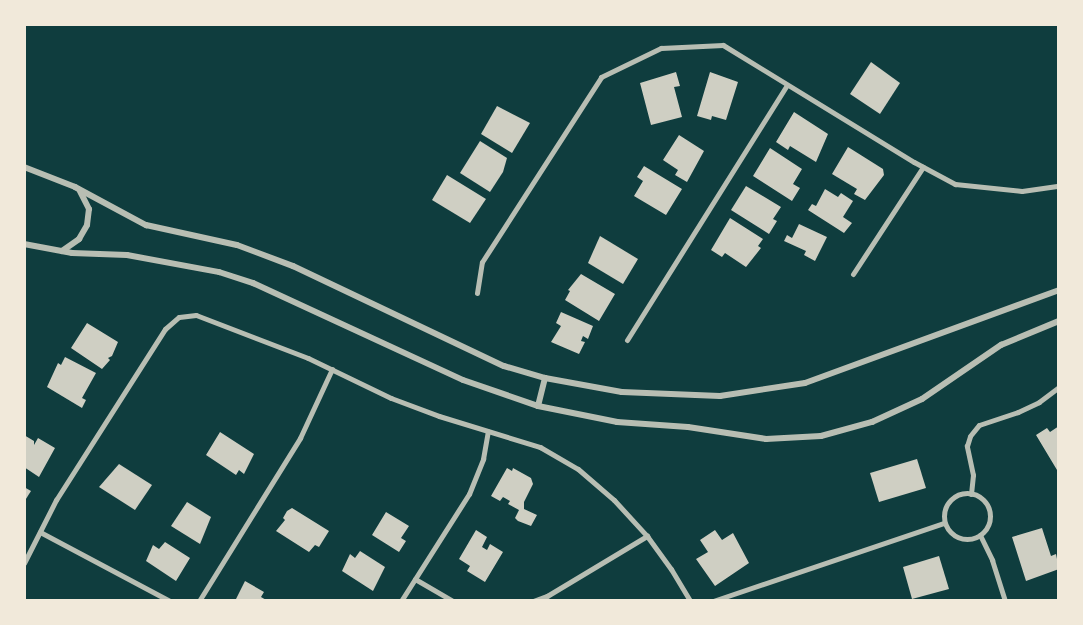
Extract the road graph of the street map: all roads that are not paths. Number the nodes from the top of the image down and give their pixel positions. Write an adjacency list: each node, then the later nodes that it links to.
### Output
1 (788, 85): 3 (street); 10 (street); 12 (street)
2 (24, 167): 5 (street)
3 (922, 167): 4 (street); 8 (street)
4 (1059, 186)
5 (80, 191): 7 (street); 14 (street)
6 (24, 244): 7 (street)
7 (62, 251): 16 (street)
8 (853, 274)
9 (1059, 291): 14 (street)
10 (477, 293)
11 (1059, 321): 16 (street)
12 (627, 340)
13 (332, 369): 17 (street); 20 (street); 26 (street)
14 (545, 378): 16 (street)
15 (1059, 387): 18 (street)
16 (538, 406)
17 (488, 431): 22 (street); 24 (street)
18 (971, 494): 19 (street); 21 (street)
19 (944, 523): 21 (street); 31 (street)
20 (40, 532): 23 (street); 25 (street)
21 (980, 535): 32 (street)
22 (647, 536): 29 (street); 30 (street)
23 (24, 562)
24 (415, 579): 27 (street); 28 (street)
25 (170, 601)
26 (199, 601)
27 (401, 601)
28 (453, 601)
29 (533, 601)
30 (690, 601)
31 (713, 601)
32 (1005, 601)

